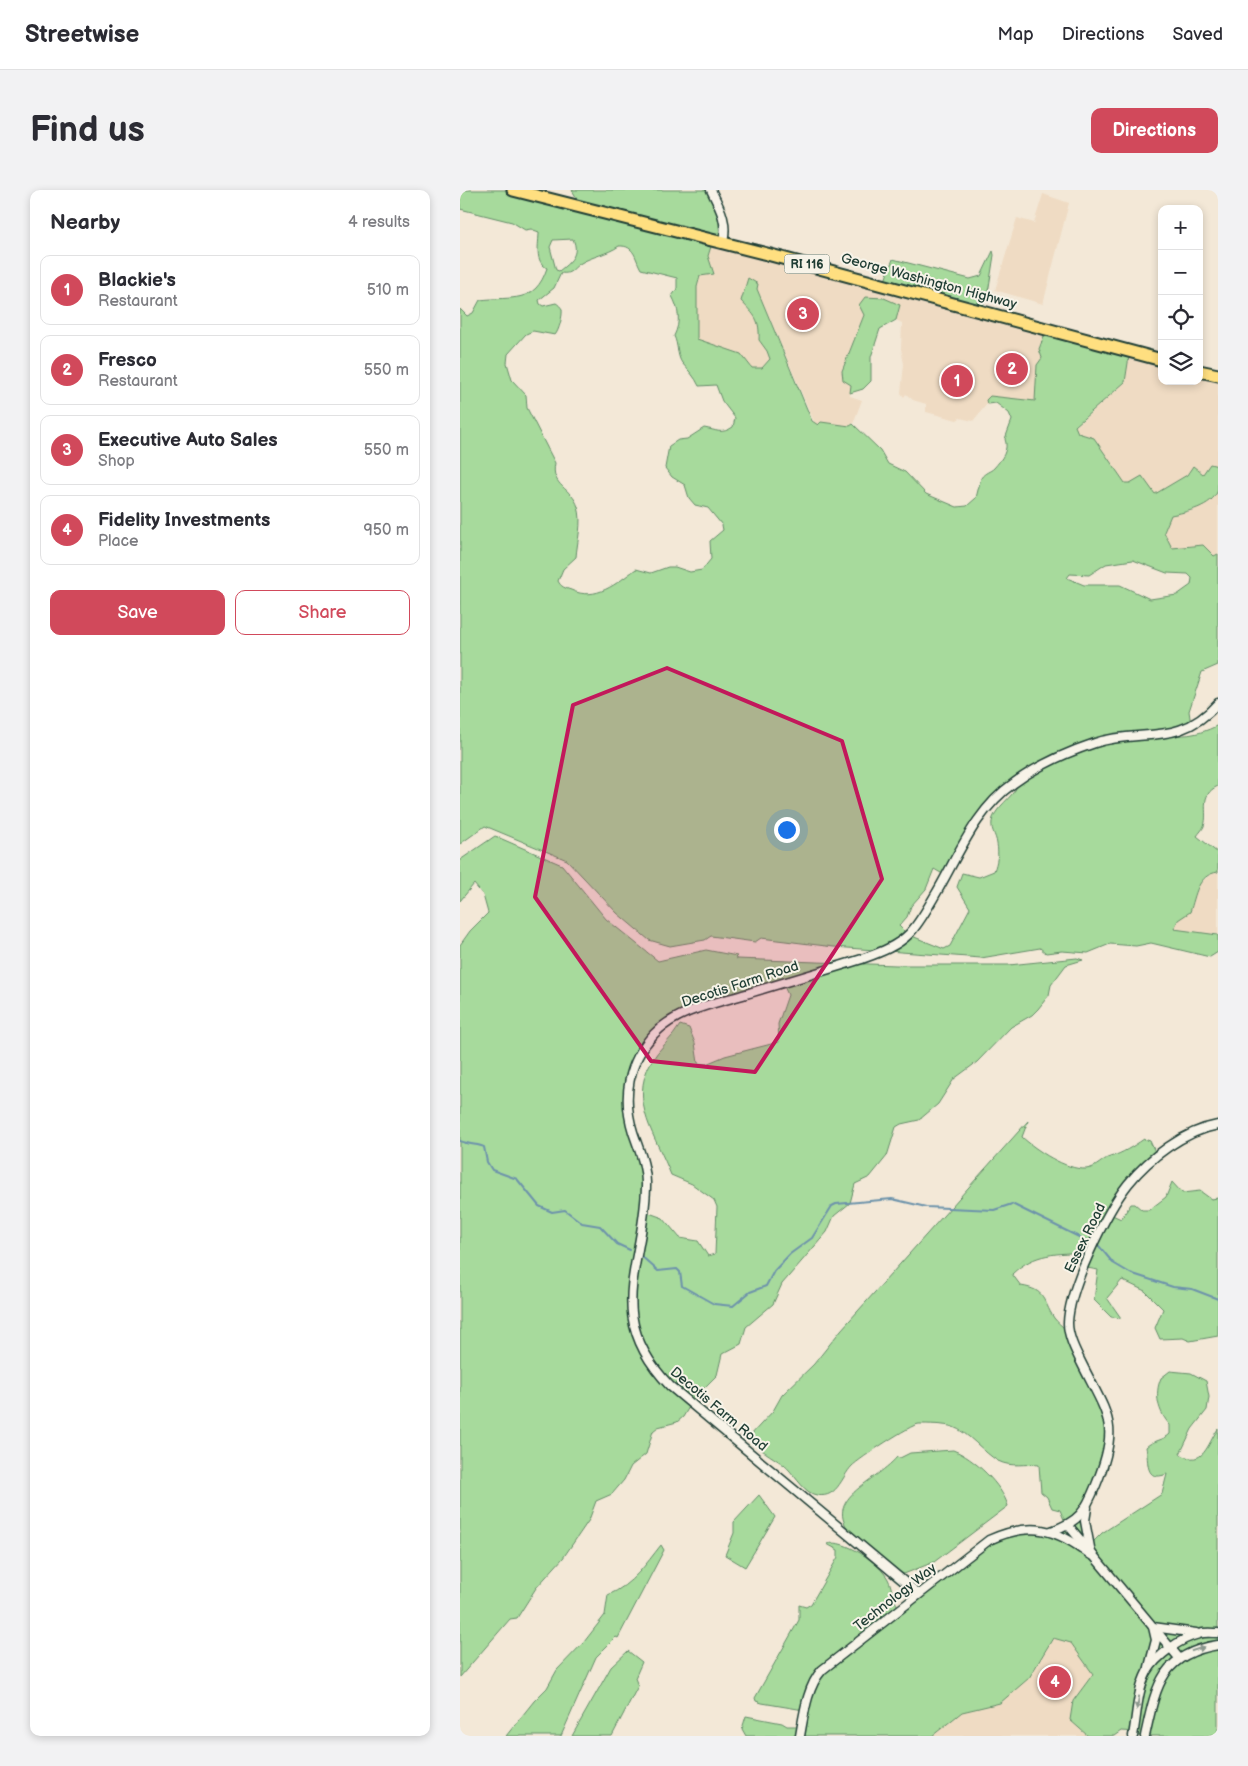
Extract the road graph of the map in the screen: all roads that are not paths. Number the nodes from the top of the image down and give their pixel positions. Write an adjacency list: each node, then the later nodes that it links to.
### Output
1 (514, 190): 3 (main road, George Washington Highway / RI 116)
2 (711, 190): 3 (street)
3 (723, 242): 4 (main road, George Washington Highway / RI 116)
4 (1158, 359)
5 (1203, 372): 6 (main road)
6 (1218, 375)
7 (1218, 703): 13 (street, Decotis Farm Road)
8 (1218, 1126): 9 (street, Essex Road)
9 (1087, 1508): 10 (street, Essex Road); 12 (street)
10 (1068, 1526): 11 (street, Essex Road); 12 (street)
11 (1051, 1531): 12 (street); 13 (street, Technology Way)
12 (1091, 1555): 14 (street)
13 (919, 1594): 21 (street, Technology Way)
14 (1153, 1626): 15 (street); 18 (street); 20 (street)
15 (1200, 1633): 16 (street); 18 (street)
16 (1218, 1633)
17 (1218, 1645): 19 (street, one-way to 17)
18 (1172, 1649): 19 (street); 20 (street)
19 (1179, 1658): 23 (street)
20 (1148, 1672): 22 (street, one-way to 22)
21 (800, 1736)
22 (1133, 1736)
23 (1145, 1736)

